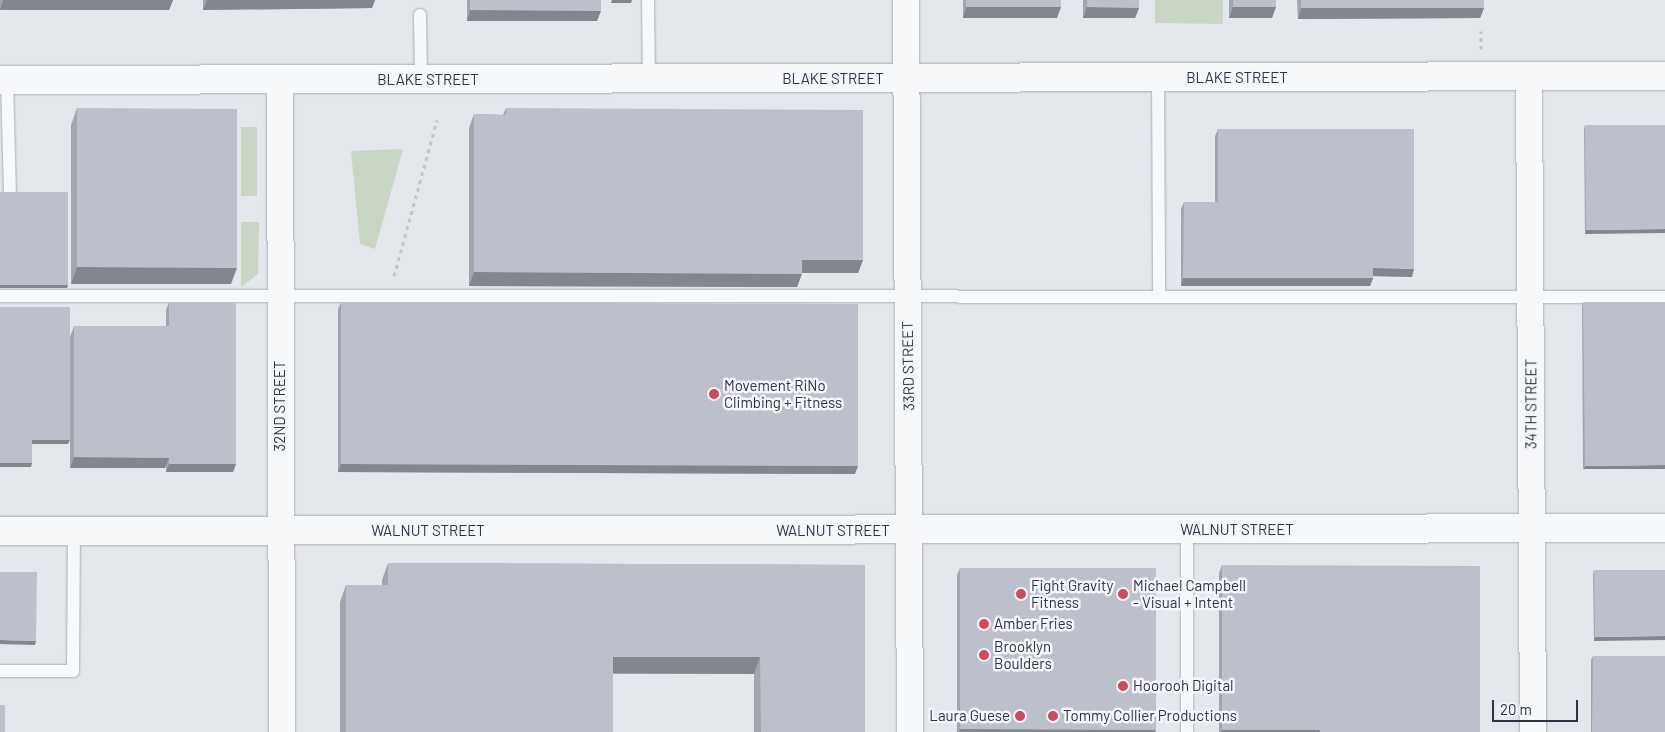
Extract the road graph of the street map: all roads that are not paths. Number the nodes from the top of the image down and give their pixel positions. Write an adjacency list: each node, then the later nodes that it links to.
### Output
1 (648, 0): 11 (lane)
2 (906, 0): 7 (street, 33RD STREET)
3 (420, 15): 10 (lane)
4 (1665, 76): 5 (street, BLAKE STREET)
5 (1530, 77): 6 (street, BLAKE STREET); 17 (street, 34TH STREET)
6 (1158, 78): 7 (street, BLAKE STREET); 16 (lane)
7 (906, 79): 11 (street, BLAKE STREET); 15 (street, 33RD STREET)
8 (4, 80): 9 (street, BLAKE STREET); 12 (lane)
9 (280, 80): 10 (street, BLAKE STREET); 14 (street, 32ND STREET)
10 (421, 80): 11 (street, BLAKE STREET)
11 (649, 80)
12 (10, 196)
13 (0, 296): 14 (lane)
14 (280, 296): 15 (lane); 25 (street, 32ND STREET)
15 (907, 296): 16 (lane); 21 (street, 33RD STREET)
16 (1159, 296): 17 (lane)
17 (1531, 297): 18 (lane); 19 (street, 34TH STREET)
18 (1665, 297)
19 (1532, 528): 20 (street, WALNUT STREET); 22 (street, WALNUT STREET); 30 (street, 34TH STREET)
20 (1665, 528)
21 (909, 530): 22 (street, WALNUT STREET); 25 (street, WALNUT STREET); 28 (street, 33RD STREET)
22 (1187, 530): 29 (lane)
23 (0, 531): 24 (street, WALNUT STREET)
24 (74, 531): 25 (street, WALNUT STREET); 26 (lane)
25 (282, 531): 27 (street, 32ND STREET)
26 (0, 671)
27 (282, 732)
28 (910, 732)
29 (1186, 732)
30 (1533, 732)

